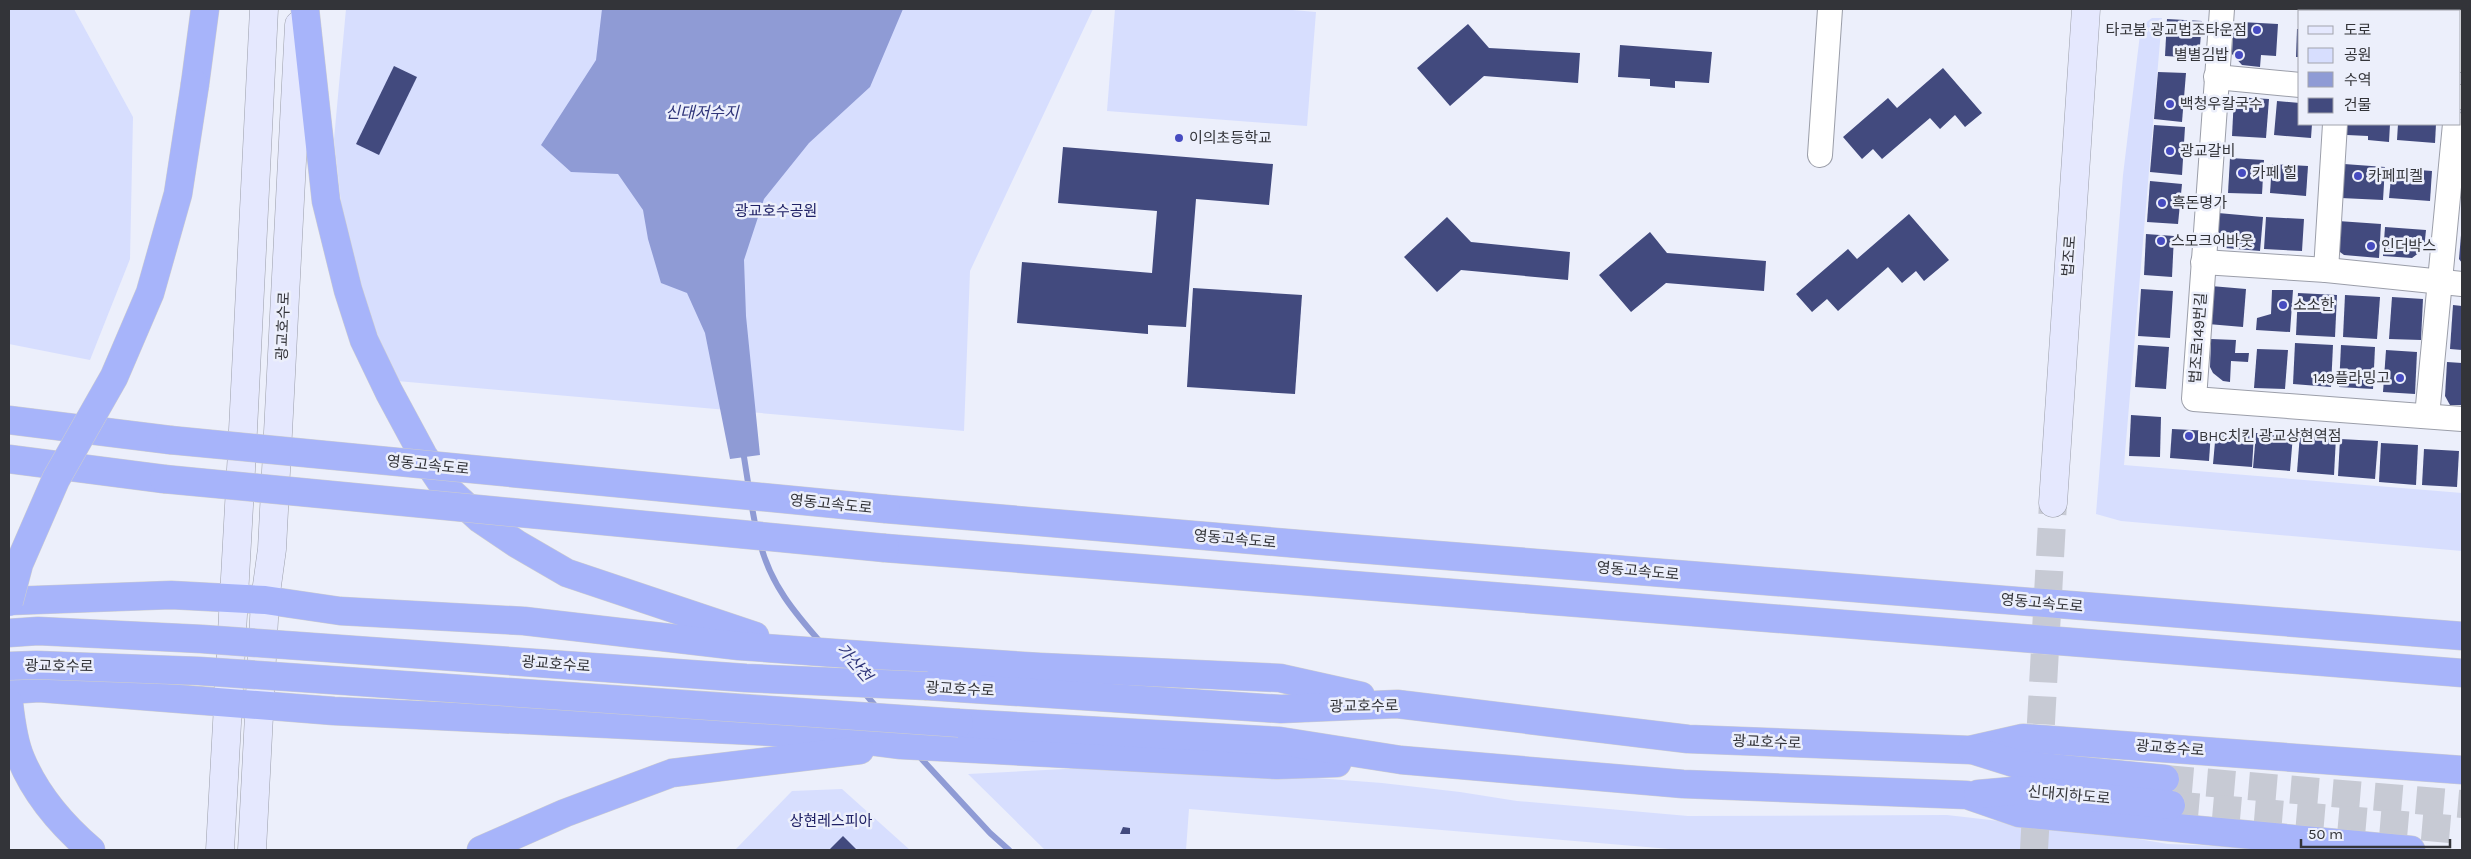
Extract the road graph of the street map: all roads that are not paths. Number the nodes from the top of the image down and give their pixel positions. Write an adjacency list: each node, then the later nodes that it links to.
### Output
1 (205, 9): 28 (highway, bridge)
2 (264, 9): 26 (main road)
3 (300, 9): 27 (main road, 광교호수로)
4 (305, 9): 31 (highway)
5 (1830, 9): 16 (street)
6 (2086, 9): 25 (main road, 법조로)
7 (2222, 9): 12 (street, 법조로149번길)
8 (2332, 9): 9 (street)
9 (2350, 10)
10 (2462, 22): 11 (street)
11 (2461, 41)
12 (2216, 77): 13 (street); 17 (street, 법조로149번길)
13 (2298, 85)
14 (2335, 125): 18 (street)
15 (2455, 125): 19 (street)
16 (1820, 155)
17 (2203, 262): 18 (street); 21 (street, 법조로149번길)
18 (2326, 270): 19 (street)
19 (2438, 283): 20 (street); 21 (street)
20 (2462, 284)
21 (2427, 416): 22 (street, 법조로149번길)
22 (2462, 419)
23 (9, 420): 30 (highway, 영동고속도로, bridge)
24 (9, 459): 33 (highway, bridge)
25 (2053, 503)
26 (232, 598): 27 (highway); 28 (highway); 36 (main road)
27 (265, 600): 31 (highway); 38 (main road, 광교호수로)
28 (9, 601)
29 (9, 633): 37 (highway, 광교호수로, bridge)
30 (2462, 636)
31 (737, 637): 37 (highway)
32 (9, 666): 41 (highway, 광교호수로, bridge)
33 (2462, 673)
34 (9, 690): 36 (highway)
35 (9, 703): 46 (highway)
36 (228, 703): 38 (highway); 47 (main road)
37 (1397, 704): 40 (highway, 광교호수로)
38 (261, 706): 39 (highway); 48 (main road, 광교호수로)
39 (819, 744): 41 (highway); 49 (highway)
40 (1970, 750): 42 (highway, 광교호수로); 43 (highway, 신대지하도로)
41 (1401, 760): 44 (highway, 광교호수로)
42 (2462, 770)
43 (2165, 778)
44 (1967, 795): 45 (highway, 신대지하도로); 50 (highway, 광교호수로)
45 (2171, 805)
46 (91, 850)
47 (220, 850)
48 (252, 850)
49 (481, 850)
50 (2411, 850)

